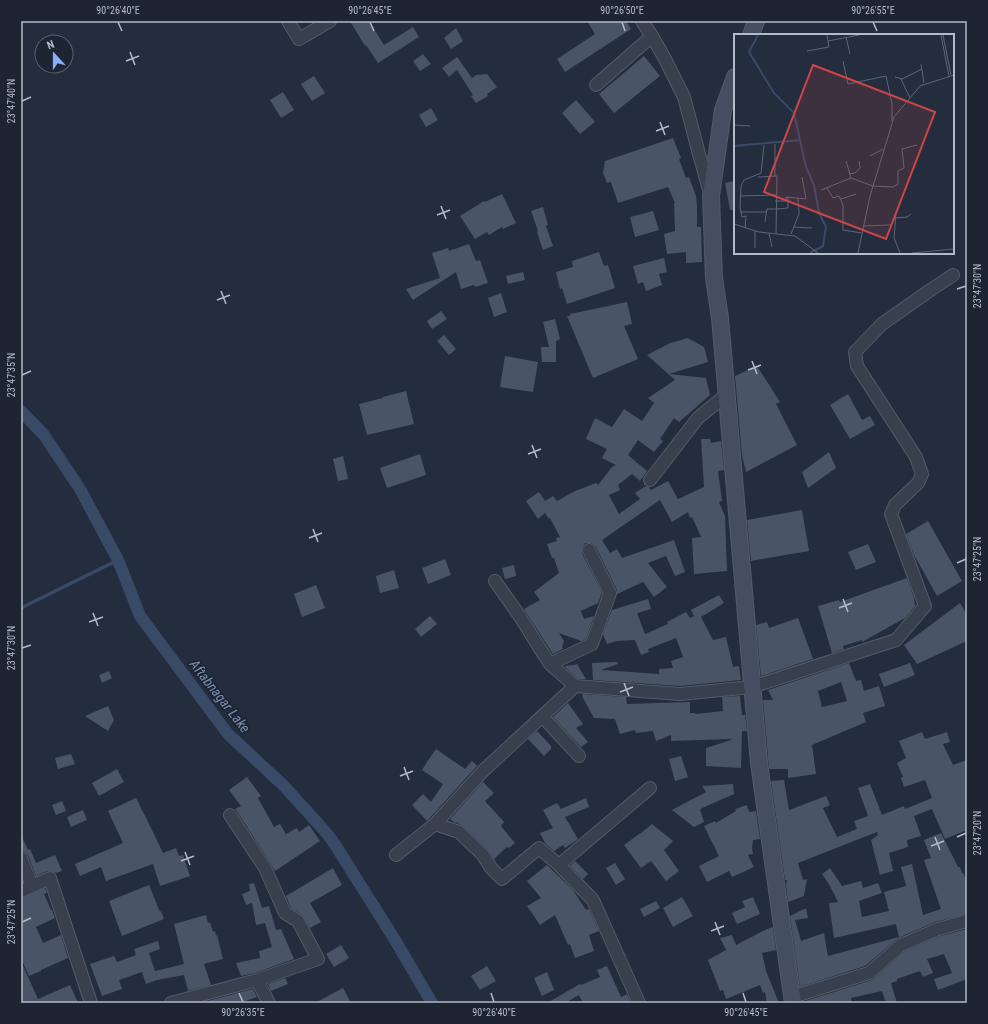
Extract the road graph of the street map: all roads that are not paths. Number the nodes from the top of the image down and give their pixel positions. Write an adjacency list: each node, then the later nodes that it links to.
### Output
1 (288, 21): 2 (street)
2 (330, 21)
3 (642, 21): 6 (street)
4 (756, 21): 5 (street)
5 (751, 34)
6 (652, 36): 8 (street); 9 (street)
7 (734, 80): 9 (street)
8 (596, 85)
9 (711, 196): 11 (street)
10 (953, 275): 17 (street)
11 (726, 395): 12 (street); 17 (street)
12 (650, 480)
13 (589, 550): 15 (street)
14 (495, 581): 15 (street)
15 (550, 664): 16 (street)
16 (575, 686): 17 (street); 18 (street)
17 (752, 687): 30 (street)
18 (542, 716): 19 (street); 22 (street)
19 (579, 756)
20 (650, 788): 25 (street)
21 (230, 815): 29 (street)
22 (435, 824): 23 (street); 25 (street)
23 (396, 854)
24 (21, 858): 26 (street)
25 (559, 865): 35 (street)
26 (32, 886): 27 (street); 32 (street)
27 (21, 891)
28 (967, 922): 30 (street)
29 (257, 980): 31 (street); 34 (street)
30 (793, 1000)
31 (187, 1001): 33 (street)
32 (91, 1003)
33 (171, 1003)
34 (269, 1003)
35 (639, 1003)

